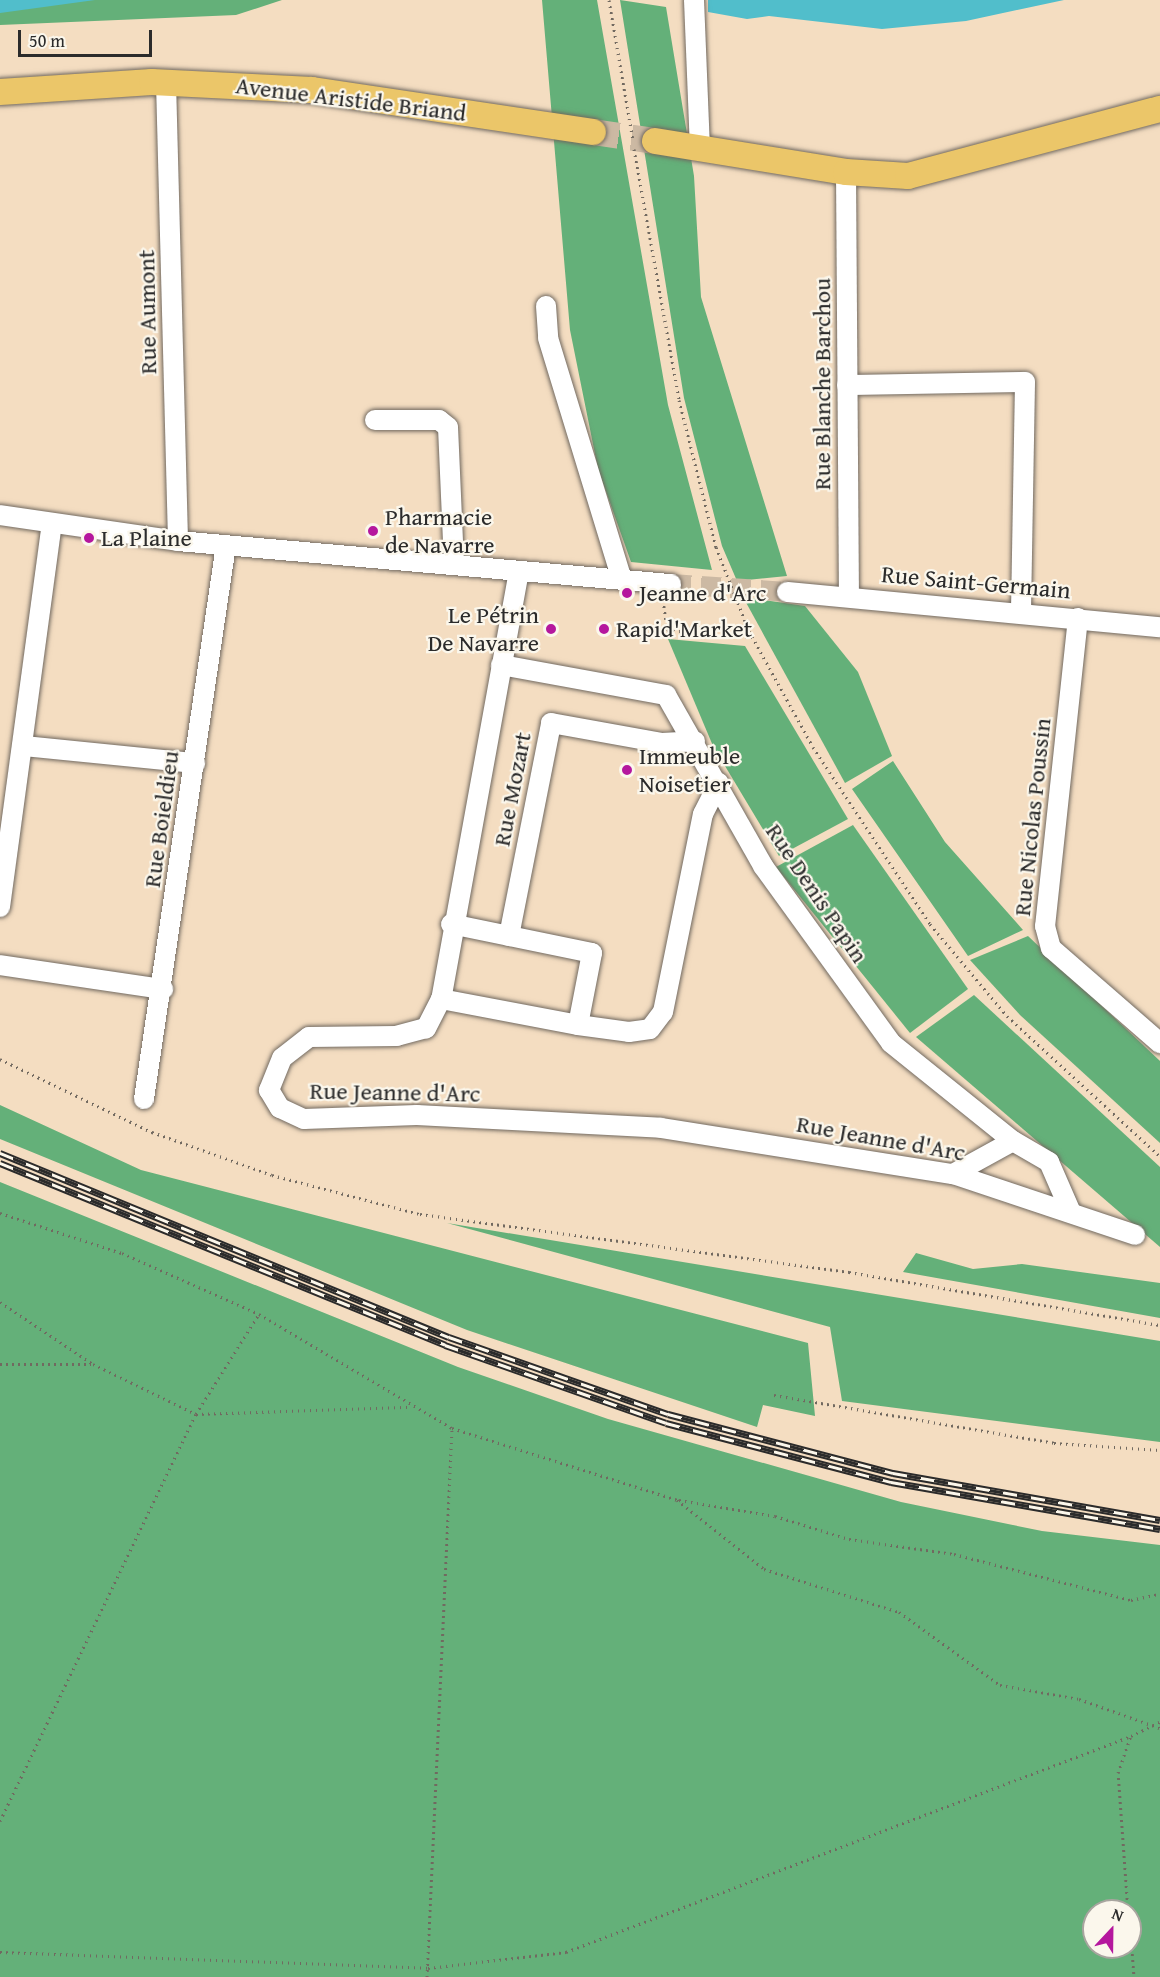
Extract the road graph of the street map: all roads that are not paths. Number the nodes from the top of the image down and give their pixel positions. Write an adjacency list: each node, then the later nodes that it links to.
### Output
1 (694, 5): 7 (street)
2 (166, 82): 3 (main road, Avenue Aristide Briand); 5 (main road, Avenue Aristide Briand); 14 (street, Rue Aumont)
3 (0, 92)
4 (1160, 109): 8 (main road)
5 (593, 132)
6 (655, 141): 7 (main road)
7 (700, 147): 8 (main road)
8 (846, 172): 10 (street, Rue Blanche Barchou)
9 (546, 306): 18 (street)
10 (847, 385): 21 (street, Rue Blanche Barchou); 22 (street)
11 (375, 420): 16 (street)
12 (0, 514): 13 (street)
13 (52, 524): 14 (street); 27 (street)
14 (178, 541): 15 (street)
15 (226, 545): 16 (street); 28 (street, Rue Boieldieu)
16 (454, 565): 17 (street)
17 (519, 571): 18 (street); 25 (street, Rue Jeanne d'Arc)
18 (622, 580): 19 (street)
19 (666, 584)
20 (787, 592): 21 (street, Rue Saint-Germain)
21 (849, 596): 22 (street, Rue Saint-Germain)
22 (1022, 612): 23 (street, Rue Saint-Germain)
23 (1078, 618): 24 (street, Rue Saint-Germain); 37 (street, Rue Nicolas Poussin)
24 (1160, 627)
25 (501, 665): 26 (street, Rue Denis Papin); 31 (street, Rue Jeanne d'Arc)
26 (695, 741): 29 (street, Rue Denis Papin); 32 (street, Rue Mozart)
27 (24, 746): 28 (street); 30 (street)
28 (195, 763): 34 (street, Rue Boieldieu)
29 (719, 783): 36 (street); 39 (street, Rue Denis Papin)
30 (0, 907)
31 (451, 924): 32 (street); 35 (street, Rue Jeanne d'Arc)
32 (509, 936): 36 (street)
33 (0, 965): 34 (street)
34 (163, 989): 38 (street, Rue Boieldieu)
35 (441, 999): 36 (street); 40 (street, Rue Jeanne d'Arc)
36 (578, 1025)
37 (1160, 1042)
38 (144, 1099)
39 (1013, 1141): 40 (street); 41 (street, Rue Denis Papin)
40 (953, 1174): 41 (street, Rue Jeanne d'Arc)
41 (1070, 1210): 42 (street, Rue Jeanne d'Arc)
42 (1135, 1235)

